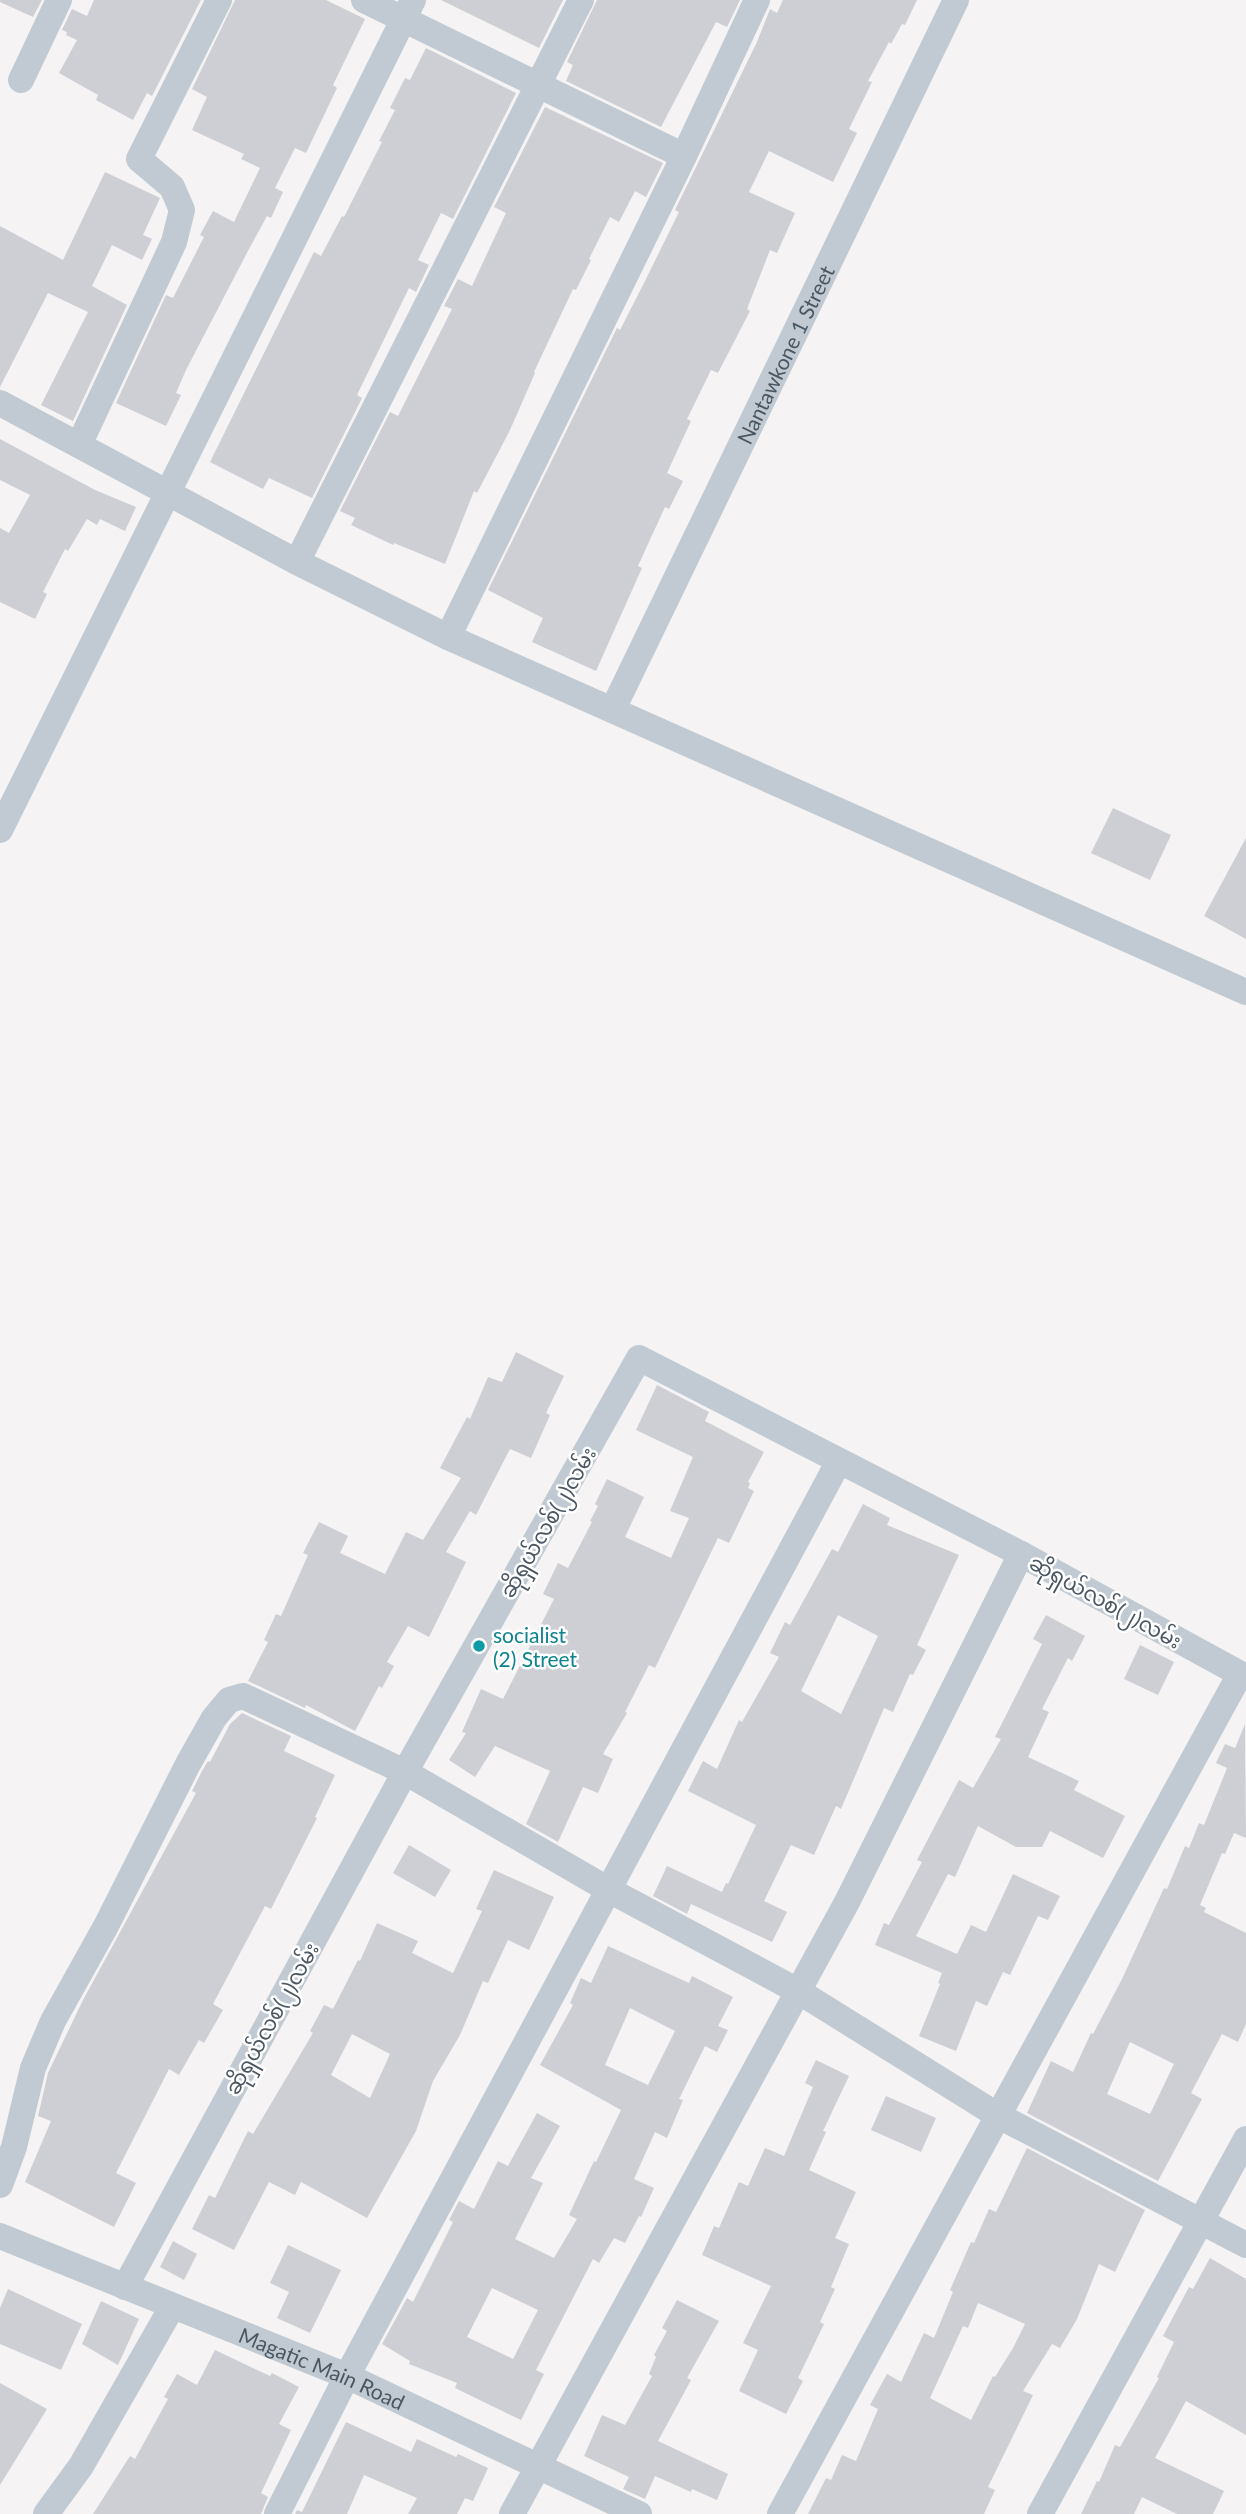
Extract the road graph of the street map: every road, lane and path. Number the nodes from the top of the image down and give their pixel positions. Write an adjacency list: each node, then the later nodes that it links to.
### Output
1 (59, 0): 8 (street)
2 (219, 0): 12 (street)
3 (363, 0): 7 (street)
4 (581, 0): 9 (street)
5 (757, 0): 10 (street)
6 (956, 0): 16 (street, Nantawkone 1 Street)
7 (408, 9): 9 (street); 13 (street)
8 (21, 80)
9 (538, 86): 10 (street); 14 (street)
10 (684, 156): 15 (street)
11 (0, 403): 12 (street)
12 (79, 445): 13 (street)
13 (169, 494): 14 (street); 17 (street)
14 (297, 562): 15 (street)
15 (448, 637): 16 (street)
16 (613, 709): 18 (street)
17 (0, 830)
18 (1246, 992)
19 (839, 1461): 20 (street, ဆိုရှယ်လစ်(၂)လမ်း); 22 (street, ဆိုရှယ်လစ်(၂)လမ်း); 23 (street)
20 (1021, 1554): 21 (street, ဆိုရှယ်လစ်(၂)လမ်း); 24 (street)
21 (1243, 1676): 25 (street)
22 (405, 1772): 23 (street); 27 (street); 31 (street, ဆိုရှယ်လစ်(၂)လမ်း)
23 (608, 1890): 24 (street); 33 (street)
24 (798, 1991): 25 (street); 34 (street)
25 (997, 2115): 28 (street); 39 (street)
26 (1246, 2139): 28 (street)
27 (0, 2185)
28 (1200, 2223): 30 (street); 40 (street)
29 (0, 2236): 31 (street, Magatic Main Road)
30 (1246, 2245)
31 (125, 2287): 32 (street, Magatic Main Road)
32 (172, 2306): 33 (street, Magatic Main Road); 35 (street)
33 (347, 2376): 34 (street, Magatic Main Road); 36 (street)
34 (537, 2466): 37 (street); 38 (street, Magatic Main Road)
35 (46, 2514)
36 (276, 2514)
37 (512, 2514)
38 (639, 2514)
39 (780, 2514)
40 (1040, 2514)

